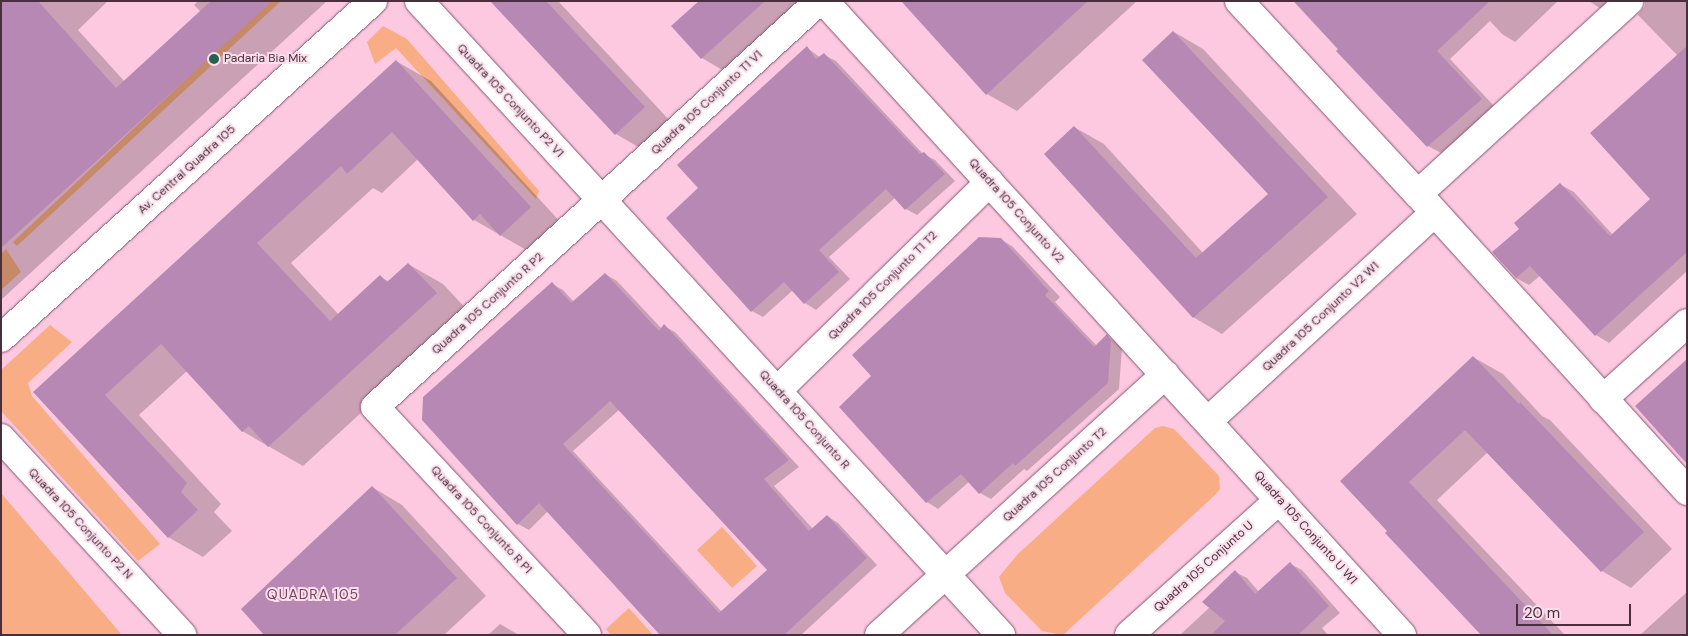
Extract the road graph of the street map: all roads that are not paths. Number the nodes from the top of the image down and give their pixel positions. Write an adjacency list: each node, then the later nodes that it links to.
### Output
1 (373, 1): 10 (street, Av. Central Quadra 105)
2 (419, 1): 7 (street, Quadra 105 Conjunto P2 V1)
3 (1239, 1): 8 (street)
4 (1629, 1): 8 (street, Quadra 105 Conjunto V2 W1)
5 (818, 3): 6 (street, Quadra 105 Conjunto V2); 7 (street, Quadra 105 Conjunto T1 V1)
6 (990, 182): 11 (street, Quadra 105 Conjunto V2); 12 (street, Quadra 105 Conjunto T1 T2)
7 (602, 200): 12 (street, Quadra 105 Conjunto R); 14 (street, Quadra 105 Conjunto R P2)
8 (1426, 203): 13 (street); 15 (street, Quadra 105 Conjunto V2 W1)
9 (1687, 323): 13 (street)
10 (1, 338)
11 (1165, 374): 15 (street, Quadra 105 Conjunto V2); 19 (street, Quadra 105 Conjunto T2)
12 (777, 391): 19 (street, Quadra 105 Conjunto R)
13 (1603, 399): 17 (street)
14 (375, 407): 21 (street, Quadra 105 Conjunto R P1)
15 (1208, 421): 18 (street, Quadra 105 Conjunto U W1)
16 (1, 438): 20 (street, Quadra 105 Conjunto P2 N)
17 (1687, 491)
18 (1279, 500): 24 (street, Quadra 105 Conjunto U); 25 (street, Quadra 105 Conjunto U W1)
19 (946, 575): 22 (street); 23 (street, Quadra 105 Conjunto R)
20 (182, 635)
21 (587, 635)
22 (879, 635)
23 (1001, 635)
24 (1129, 635)
25 (1402, 635)

